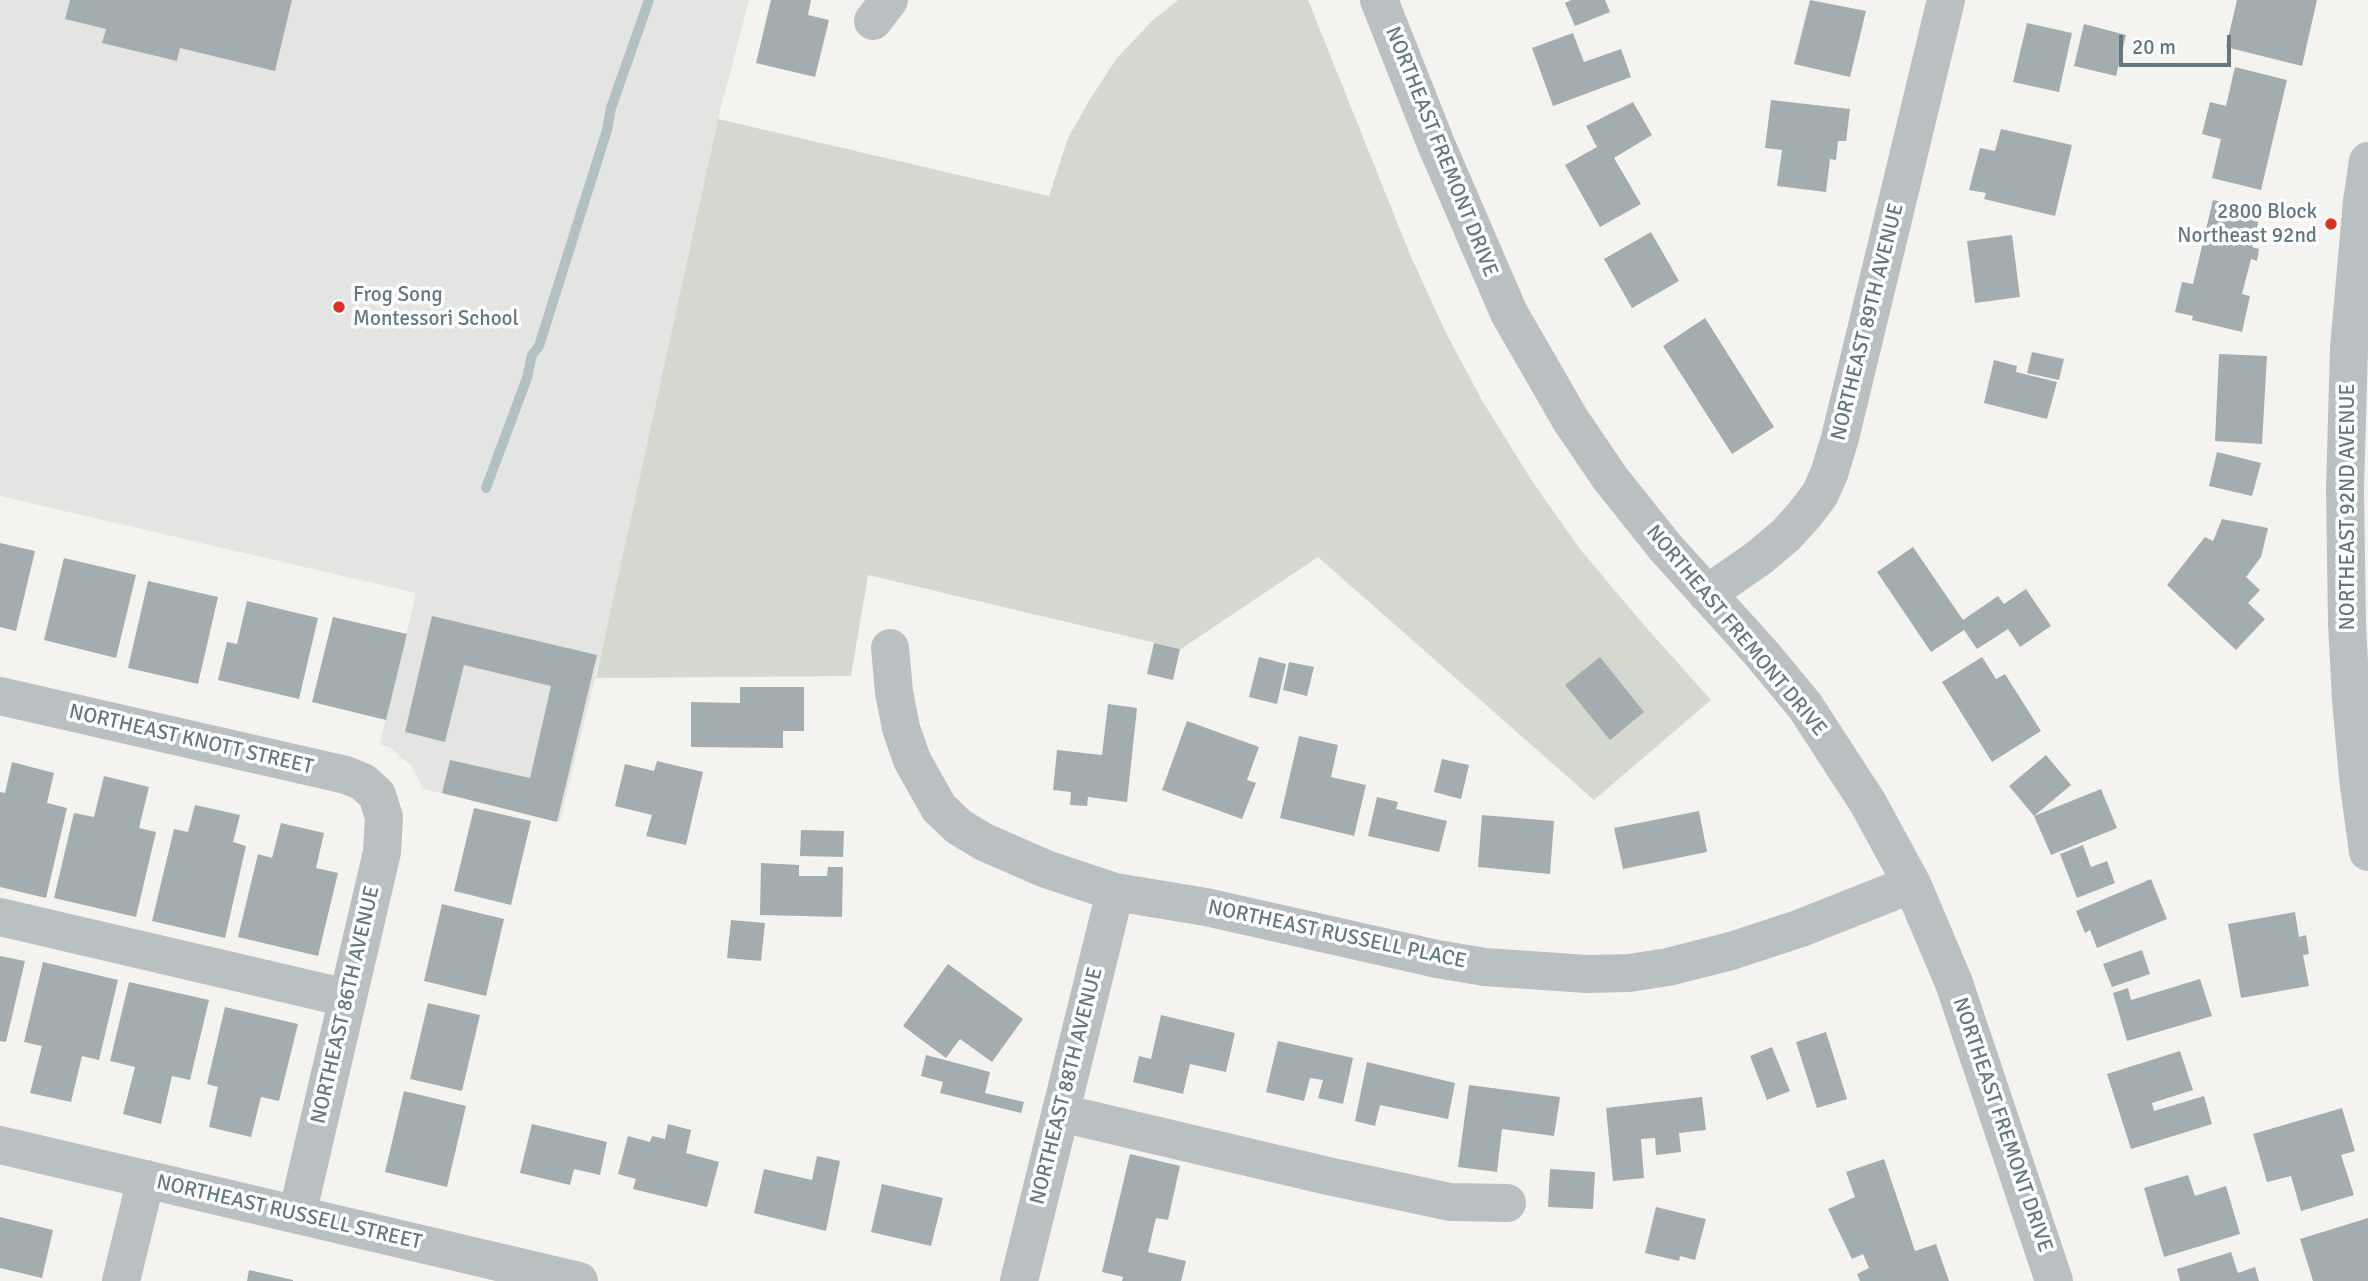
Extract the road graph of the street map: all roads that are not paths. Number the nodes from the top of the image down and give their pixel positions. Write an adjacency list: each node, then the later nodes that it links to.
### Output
1 (1379, 0): 4 (street, NORTHEAST FREMONT DRIVE)
2 (1946, 0): 4 (street, NORTHEAST 89TH AVENUE)
3 (2368, 161): 8 (street, NORTHEAST 92ND AVENUE)
4 (1707, 594): 9 (street, NORTHEAST FREMONT DRIVE)
5 (890, 648): 10 (street, NORTHEAST RUSSELL PLACE)
6 (0, 696): 7 (street, NORTHEAST KNOTT STREET)
7 (377, 795): 12 (street, NORTHEAST 86TH AVENUE)
8 (2368, 852)
9 (1912, 884): 10 (street, NORTHEAST RUSSELL PLACE); 21 (street, NORTHEAST FREMONT DRIVE)
10 (1115, 892): 13 (street, NORTHEAST 88TH AVENUE)
11 (0, 917): 12 (street)
12 (347, 998): 17 (street, NORTHEAST 86TH AVENUE)
13 (1061, 1113): 16 (street); 20 (street, NORTHEAST 88TH AVENUE)
14 (0, 1145): 15 (street, NORTHEAST RUSSELL STREET)
15 (146, 1179): 17 (street, NORTHEAST RUSSELL STREET); 18 (street)
16 (1507, 1203)
17 (297, 1215): 19 (street, NORTHEAST RUSSELL STREET)
18 (121, 1281)
19 (579, 1281)
20 (1019, 1281)
21 (2054, 1281)

